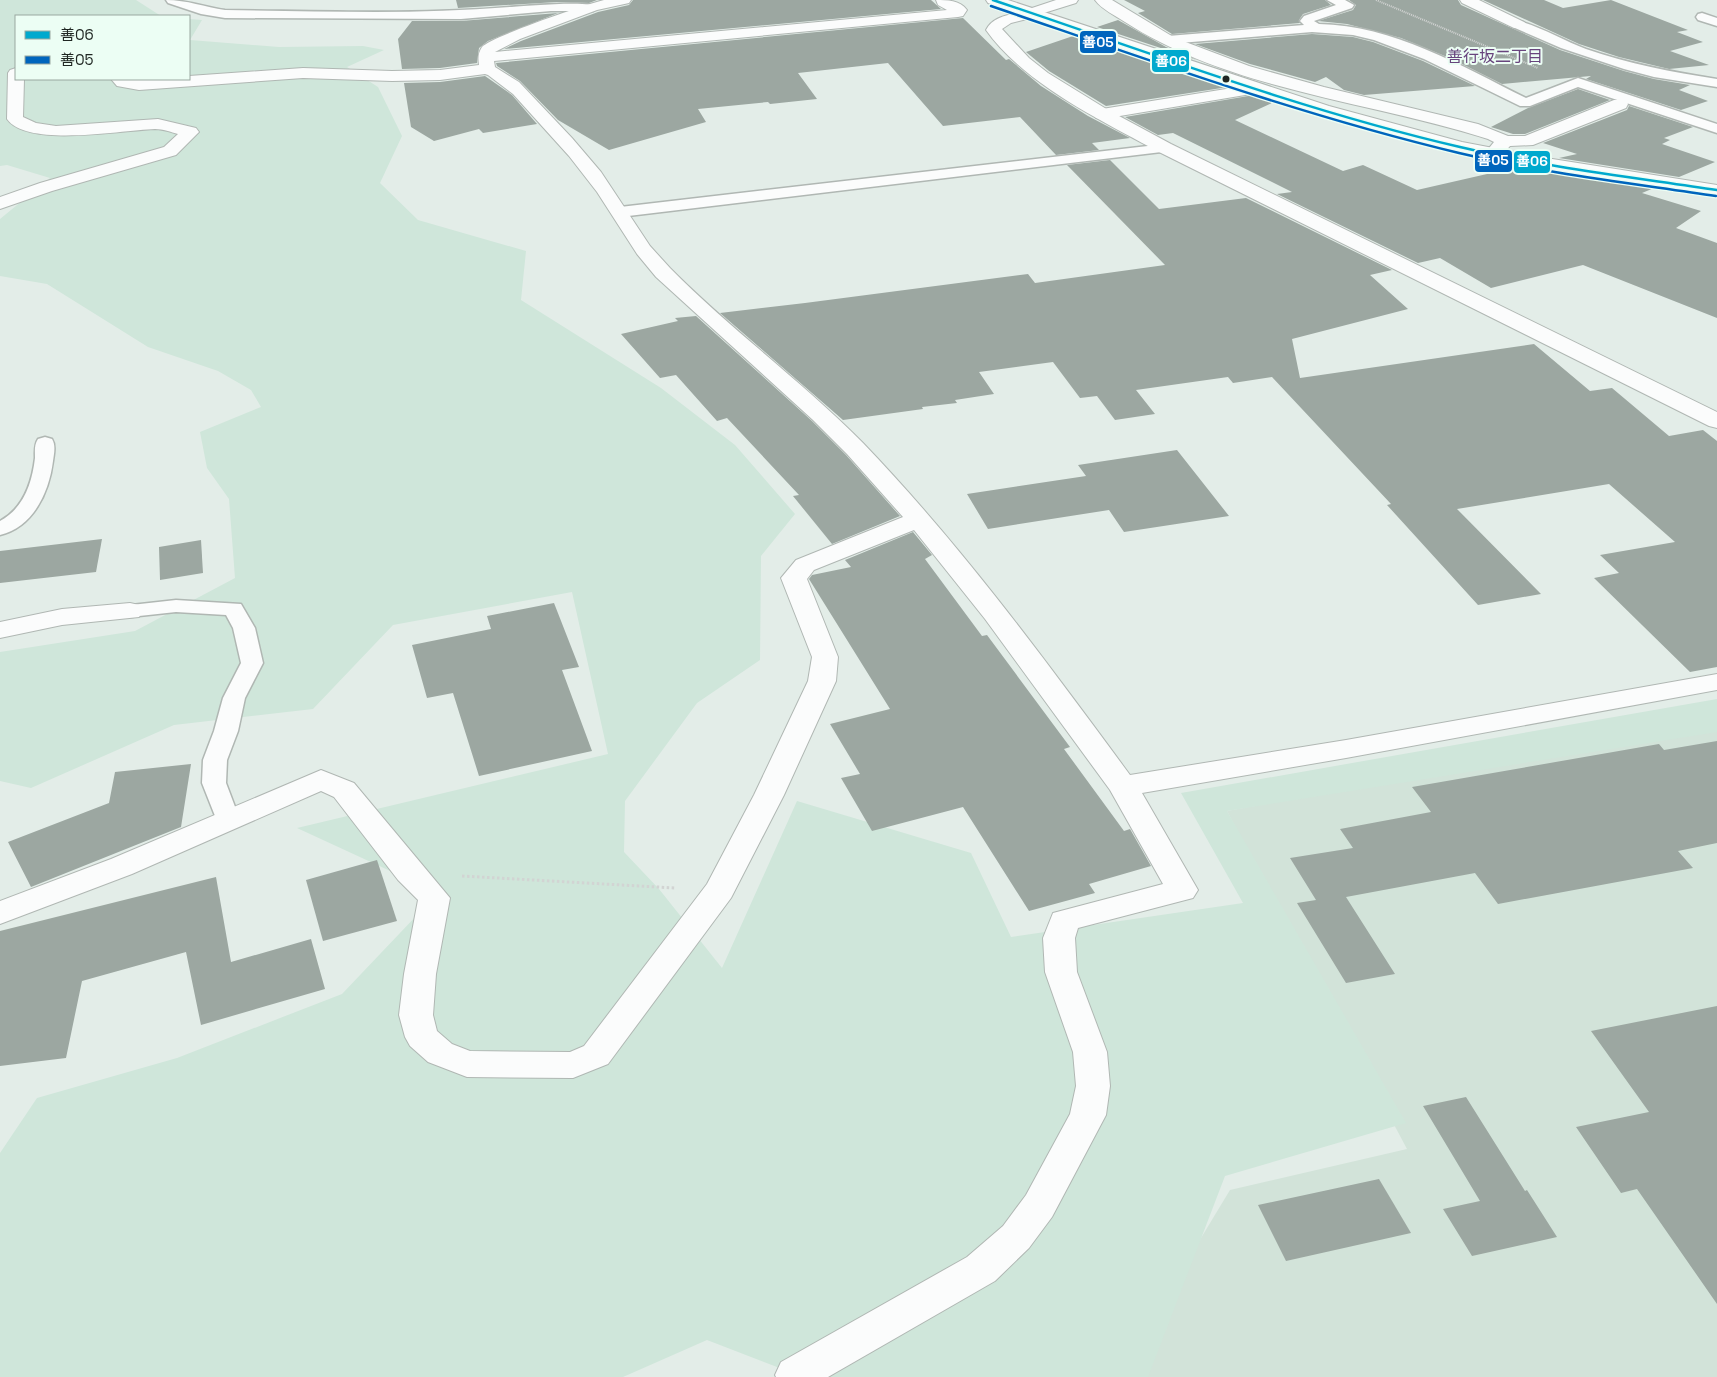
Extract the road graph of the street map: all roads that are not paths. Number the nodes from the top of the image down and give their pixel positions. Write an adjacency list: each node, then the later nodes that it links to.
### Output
1 (172, 0): 9 (lane)
2 (624, 0): 9 (street)
3 (943, 0): 16 (street)
4 (993, 0): 10 (street)
5 (1071, 0): 10 (street)
6 (1102, 0): 15 (street)
7 (1333, 0): 14 (lane)
8 (1467, 0): 13 (street)
9 (593, 7): 16 (street)
10 (1031, 13): 20 (street); 22 (street)
11 (1702, 17): 12 (lane)
12 (1717, 22)
13 (1519, 25): 19 (lane)
14 (1316, 28): 15 (lane); 23 (lane)
15 (1168, 40): 24 (street)
16 (487, 63): 18 (street); 28 (street)
17 (16, 80): 27 (street)
18 (120, 80)
19 (1717, 83)
20 (1257, 89): 22 (street); 24 (street)
21 (1620, 104): 24 (street)
22 (1102, 114): 25 (street)
23 (1717, 128)
24 (1499, 147): 26 (street)
25 (1165, 148): 28 (lane); 29 (street)
26 (1717, 190)
27 (0, 203)
28 (620, 212): 31 (street)
29 (1717, 421)
30 (45, 443): 32 (lane)
31 (918, 520): 36 (street); 37 (street)
32 (0, 529)
33 (130, 611): 34 (street); 37 (lane)
34 (0, 630)
35 (1717, 682): 36 (street)
36 (1123, 786): 39 (street)
37 (228, 820): 38 (street)
38 (0, 913)
39 (796, 1377)

